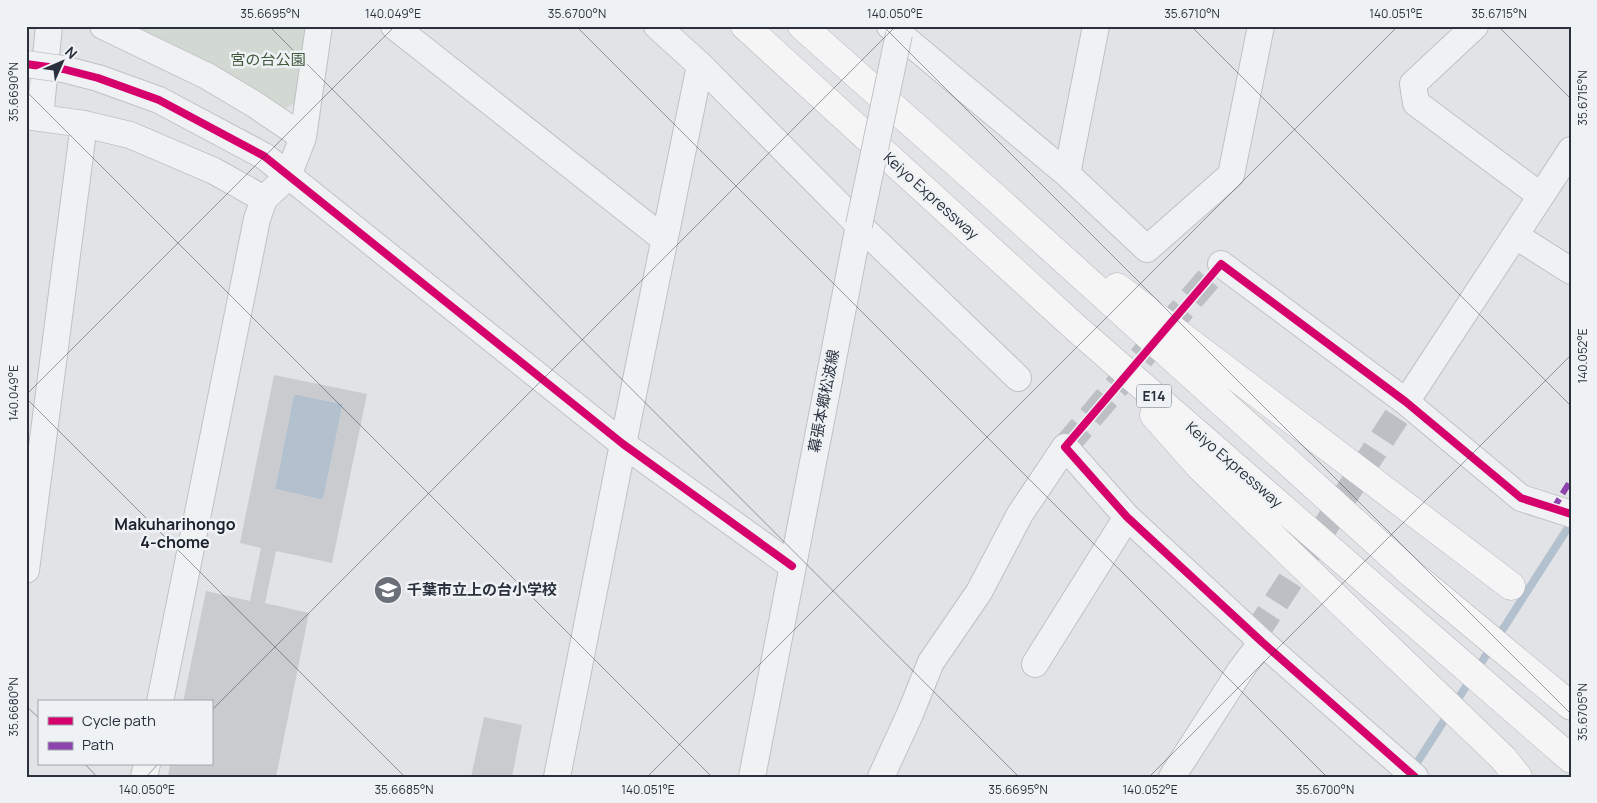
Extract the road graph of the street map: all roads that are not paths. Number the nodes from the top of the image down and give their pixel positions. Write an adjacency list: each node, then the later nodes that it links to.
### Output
1 (49, 26): 14 (street)
2 (103, 26): 16 (street)
3 (319, 26): 16 (street)
4 (394, 26): 25 (street)
5 (657, 26): 13 (street)
6 (745, 26): 28 (highway, Keiyo Expressway / E14)
7 (802, 26): 22 (highway, E14)
8 (1096, 26): 18 (street)
9 (1261, 26): 18 (street)
10 (1475, 26): 20 (street)
11 (897, 29): 18 (street); 23 (street, 幕張本郷松波線, bridge)
12 (26, 64): 19 (street, bridge)
13 (700, 65): 23 (street); 25 (street)
14 (33, 116): 15 (street)
15 (84, 124): 21 (street); 35 (street)
16 (302, 137): 19 (street)
17 (1571, 150): 20 (street)
18 (1067, 174)
19 (288, 176): 21 (street); 31 (street)
20 (1541, 196): 24 (street)
21 (264, 199): 39 (street)
22 (998, 200): 36 (highway); 40 (highway, E14)
23 (859, 225): 29 (street); 34 (street, 幕張本郷松波線)
24 (1516, 236): 27 (street); 30 (street)
25 (664, 239): 31 (street)
26 (1221, 264): 30 (street)
27 (1571, 271)
28 (1077, 329): 41 (highway, Keiyo Expressway / E14); 47 (highway)
29 (1018, 378)
30 (1406, 402): 32 (street)
31 (623, 444): 34 (street); 42 (street)
32 (1571, 514)
33 (1127, 518): 37 (street); 38 (street); 44 (street)
34 (792, 566): 43 (street, 幕張本郷松波線)
35 (26, 570)
36 (1511, 586)
37 (1262, 642): 45 (street); 46 (street)
38 (1035, 664)
39 (160, 700)
40 (1571, 706)
41 (1571, 758)
42 (557, 777)
43 (752, 777)
44 (881, 777)
45 (1172, 777)
46 (1415, 777)
47 (1518, 777)

